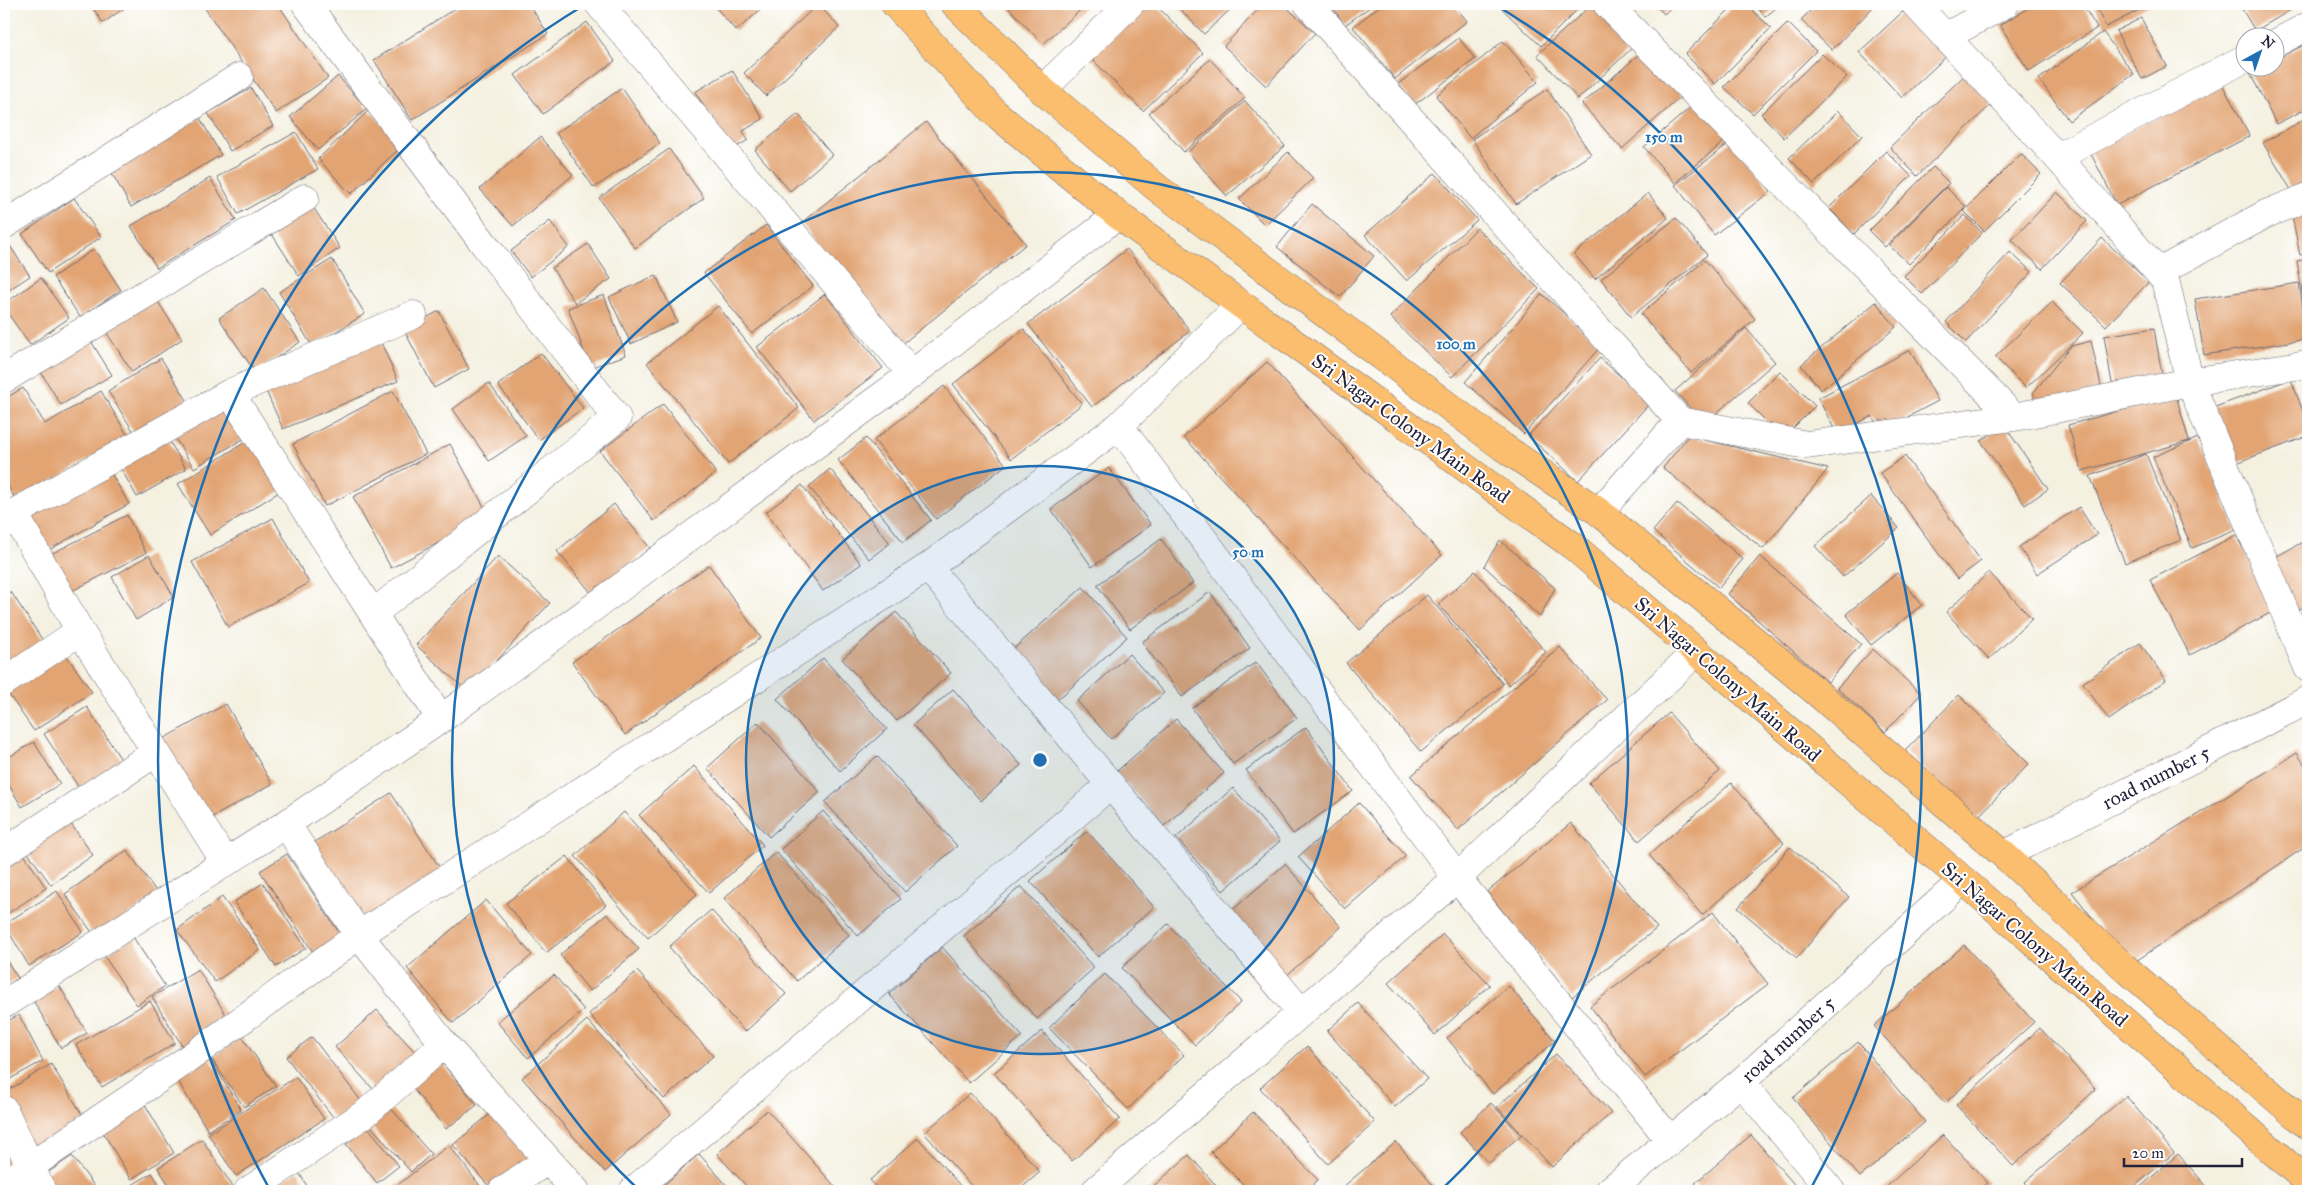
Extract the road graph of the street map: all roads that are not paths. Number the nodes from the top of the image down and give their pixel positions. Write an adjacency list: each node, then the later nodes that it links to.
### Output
1 (306, 4): 36 (street)
2 (599, 4): 26 (street)
3 (894, 4): 19 (main road, Sri Nagar Colony Main Road)
4 (955, 4): 15 (main road, Sri Nagar Colony Main Road)
5 (1130, 4): 15 (street)
6 (1308, 4): 31 (street)
7 (1607, 4): 30 (street)
8 (1915, 4): 11 (street)
9 (2005, 4): 11 (street)
10 (2308, 26): 12 (street)
11 (1945, 37): 16 (street)
12 (2284, 39)
13 (2234, 64): 16 (street)
14 (239, 77): 20 (street)
15 (1042, 90): 21 (main road, Sri Nagar Colony Main Road)
16 (2057, 157): 22 (street)
17 (2308, 196): 22 (street)
18 (305, 198): 27 (street)
19 (1118, 214): 23 (main road, Sri Nagar Colony Main Road); 26 (street)
20 (4, 225)
21 (1267, 272): 23 (main road); 33 (main road, Sri Nagar Colony Main Road)
22 (2159, 272): 28 (street)
23 (1240, 304): 32 (street); 38 (main road, Sri Nagar Colony Main Road)
24 (413, 315): 29 (street)
25 (2308, 364): 28 (street)
26 (912, 374): 42 (street)
27 (4, 379)
28 (2190, 382): 30 (street); 39 (street)
29 (230, 393): 34 (street); 36 (street)
30 (2014, 418): 31 (street)
31 (1680, 421): 33 (street)
32 (1119, 426): 35 (street); 49 (street)
33 (1599, 512): 47 (main road, Sri Nagar Colony Main Road)
34 (9, 516): 37 (street)
35 (928, 567): 44 (street); 51 (street)
36 (374, 612): 42 (street)
37 (80, 631): 40 (street); 43 (street)
38 (1696, 652): 49 (street); 50 (main road, Sri Nagar Colony Main Road)
39 (2308, 668)
40 (4, 682)
41 (2308, 700): 47 (street, road number 5)
42 (441, 719): 45 (street)
43 (156, 753): 46 (street); 48 (street)
44 (1110, 785): 53 (street); 67 (street)
45 (286, 824): 48 (street); 51 (street)
46 (4, 852)
47 (2004, 855): 57 (main road, Sri Nagar Colony Main Road)
48 (225, 862): 52 (street)
49 (1457, 878): 53 (street); 58 (street)
50 (1963, 880): 55 (street, road number 5); 61 (main road, Sri Nagar Colony Main Road)
51 (359, 935): 54 (street); 60 (street)
52 (4, 1004)
53 (1300, 1012): 68 (street)
54 (444, 1044): 59 (street); 64 (street)
55 (1741, 1082): 58 (street, road number 5); 70 (street)
56 (4, 1110): 60 (street)
57 (2308, 1126)
58 (1670, 1140): 69 (street, road number 5)
59 (548, 1160): 65 (street); 66 (street)
60 (30, 1165): 62 (street); 63 (street)
61 (2306, 1176)
62 (4, 1184)
63 (42, 1191)
64 (248, 1191)
65 (502, 1191)
66 (576, 1191)
67 (633, 1191)
68 (1095, 1191)
69 (1608, 1191)
70 (1831, 1191)

